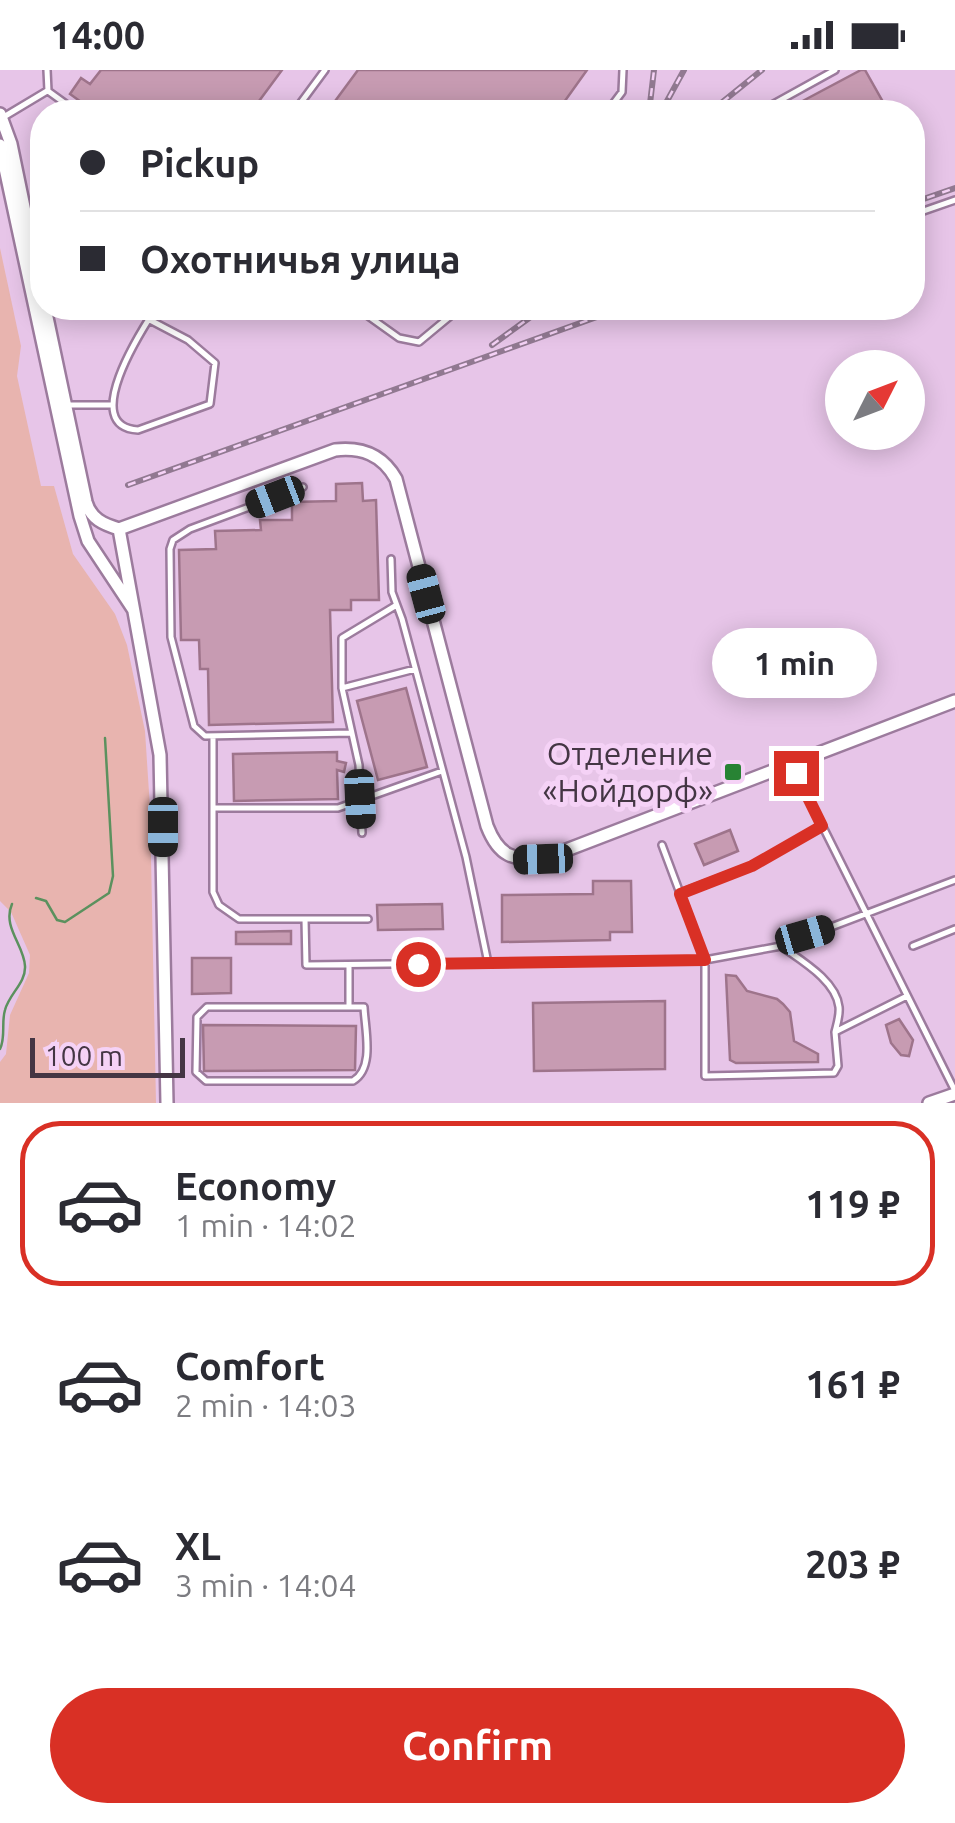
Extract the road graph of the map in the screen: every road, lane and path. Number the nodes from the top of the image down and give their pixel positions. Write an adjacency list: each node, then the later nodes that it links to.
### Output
1 (47, 70): 5 (lane)
2 (324, 70): 8 (lane)
3 (623, 70): 9 (lane)
4 (835, 70): 10 (lane)
5 (48, 91): 6 (lane); 7 (lane)
6 (31, 100)
7 (60, 100)
8 (303, 100)
9 (616, 100)
10 (781, 100)
11 (30, 101): 12 (lane)
12 (1, 116): 16 (street)
13 (0, 145): 17 (street)
14 (955, 200): 15 (lane)
15 (925, 210)
16 (30, 234)
17 (30, 273)
18 (41, 320): 25 (street)
19 (47, 320): 25 (street)
20 (147, 320): 24 (lane)
21 (150, 320): 24 (lane)
22 (374, 320): 23 (lane)
23 (446, 320)
24 (111, 405): 25 (lane)
25 (61, 406): 27 (street); 30 (street)
26 (303, 486): 35 (lane)
27 (118, 529): 30 (street); 36 (street)
28 (391, 559): 29 (lane)
29 (395, 606): 31 (lane); 32 (lane)
30 (136, 613): 59 (street)
31 (415, 669): 32 (lane); 37 (lane)
32 (342, 688): 34 (lane)
33 (955, 701): 36 (street)
34 (352, 733): 35 (lane); 38 (lane)
35 (213, 737): 39 (lane)
36 (791, 763): 40 (lane)
37 (442, 770): 38 (lane); 53 (lane)
38 (360, 799): 39 (lane); 41 (lane)
39 (213, 808): 46 (lane)
40 (822, 826): 44 (lane); 45 (lane)
41 (362, 833)
42 (662, 845): 44 (lane)
43 (955, 880): 45 (lane)
44 (680, 894): 52 (lane)
45 (867, 915): 50 (lane); 55 (lane)
46 (305, 918): 47 (lane); 54 (lane)
47 (368, 918)
48 (952, 930): 49 (lane); 51 (lane)
49 (955, 943)
50 (780, 946): 52 (lane); 57 (lane)
51 (913, 946)
52 (705, 960): 53 (lane); 57 (lane)
53 (488, 963): 54 (lane)
54 (349, 965): 56 (lane)
55 (907, 996): 57 (lane); 58 (lane)
56 (350, 1007): 56 (lane)
57 (835, 1032)
58 (955, 1092): 60 (street)
59 (167, 1103)
60 (929, 1103)

